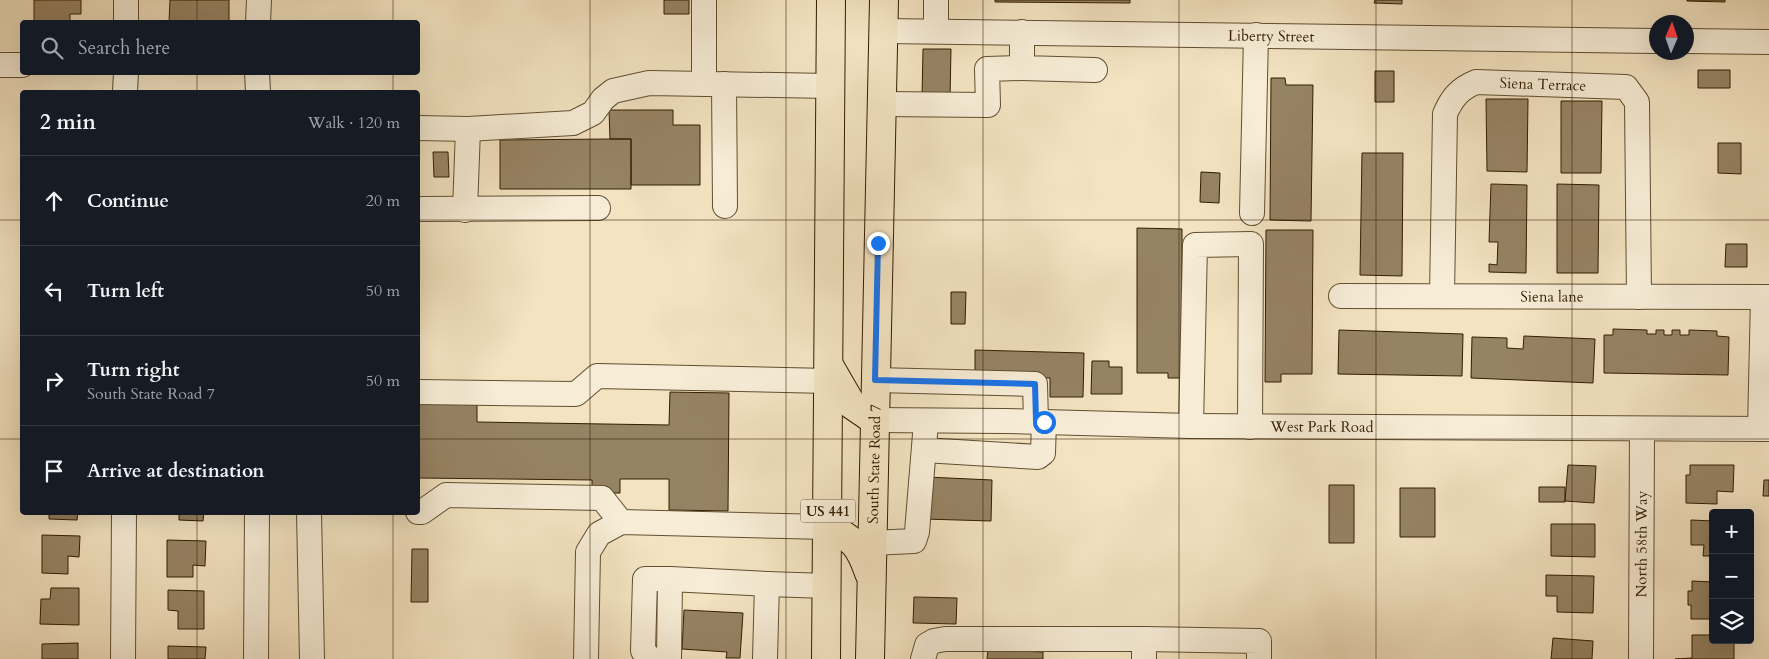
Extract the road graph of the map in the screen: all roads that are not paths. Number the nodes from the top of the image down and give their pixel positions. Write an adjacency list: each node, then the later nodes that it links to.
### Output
1 (126, 0): 7 (street)
2 (259, 0): 8 (street)
3 (704, 0): 22 (street)
4 (831, 0): 23 (main road, US 441)
5 (884, 0): 9 (main road, South State Road 7 / US 441)
6 (936, 0): 10 (street)
7 (126, 20)
8 (258, 20)
9 (883, 31): 10 (street, Liberty Street); 26 (main road, South State Road 7 / US 441)
10 (936, 31): 11 (street, Liberty Street)
11 (1022, 32): 12 (street, Liberty Street); 18 (street)
12 (1256, 35): 13 (street, Liberty Street); 33 (street)
13 (1649, 41)
14 (1694, 41): 15 (street)
15 (1769, 42)
16 (0, 65): 17 (street)
17 (20, 65)
18 (1022, 68): 19 (street); 26 (street)
19 (1095, 70)
20 (126, 75): 24 (street)
21 (257, 75): 25 (street)
22 (714, 84): 23 (street); 28 (street); 29 (street)
23 (830, 86): 38 (main road, US 441)
24 (126, 90)
25 (258, 90)
26 (881, 104): 39 (main road, South State Road 7 / US 441)
27 (420, 128): 28 (street)
28 (468, 129): 32 (street)
29 (725, 206)
30 (598, 208): 32 (street)
31 (420, 209): 32 (street)
32 (465, 210)
33 (1252, 213)
34 (1341, 296): 35 (street, Siena lane)
35 (1442, 296): 36 (street, Siena lane); 36 (street, Siena Terrace)
36 (1639, 297): 37 (street, Siena lane)
37 (1766, 297): 48 (street, Siena lane)
38 (828, 373): 40 (street); 41 (main road); 56 (main road, US 441)
39 (875, 380): 41 (main road, South State Road 7 / US 441); 44 (street)
40 (420, 392)
41 (874, 420): 43 (street, West Park Road); 57 (main road, South State Road 7 / US 441)
42 (1005, 421): 43 (street, West Park Road); 44 (street, West Park Road); 50 (street)
43 (926, 422): 49 (street)
44 (1040, 422): 45 (street, West Park Road); 50 (street)
45 (1192, 426): 46 (street, West Park Road); 46 (street)
46 (1250, 427): 47 (street, West Park Road)
47 (1642, 428): 48 (street, West Park Road); 74 (street, North 58th Way)
48 (1765, 429)
49 (924, 450): 50 (street); 57 (street)
50 (1004, 455)
51 (420, 512): 55 (street)
52 (124, 515): 63 (street)
53 (257, 515): 64 (street)
54 (309, 515): 65 (street)
55 (622, 522): 56 (street); 66 (street)
56 (828, 527): 59 (main road); 61 (main road, US 441)
57 (872, 543): 59 (main road, South State Road 7 / US 441)
58 (670, 579): 60 (street); 67 (street); 68 (street)
59 (871, 580): 71 (main road, South State Road 7 / US 441)
60 (767, 584): 61 (street); 69 (street)
61 (827, 586): 70 (main road, US 441)
62 (1144, 649): 72 (street); 73 (street)
63 (123, 659)
64 (256, 659)
65 (312, 659)
66 (586, 659)
67 (651, 659)
68 (669, 659)
69 (765, 659)
70 (826, 659)
71 (870, 659)
72 (923, 659)
73 (1259, 659)
74 (1641, 659)

